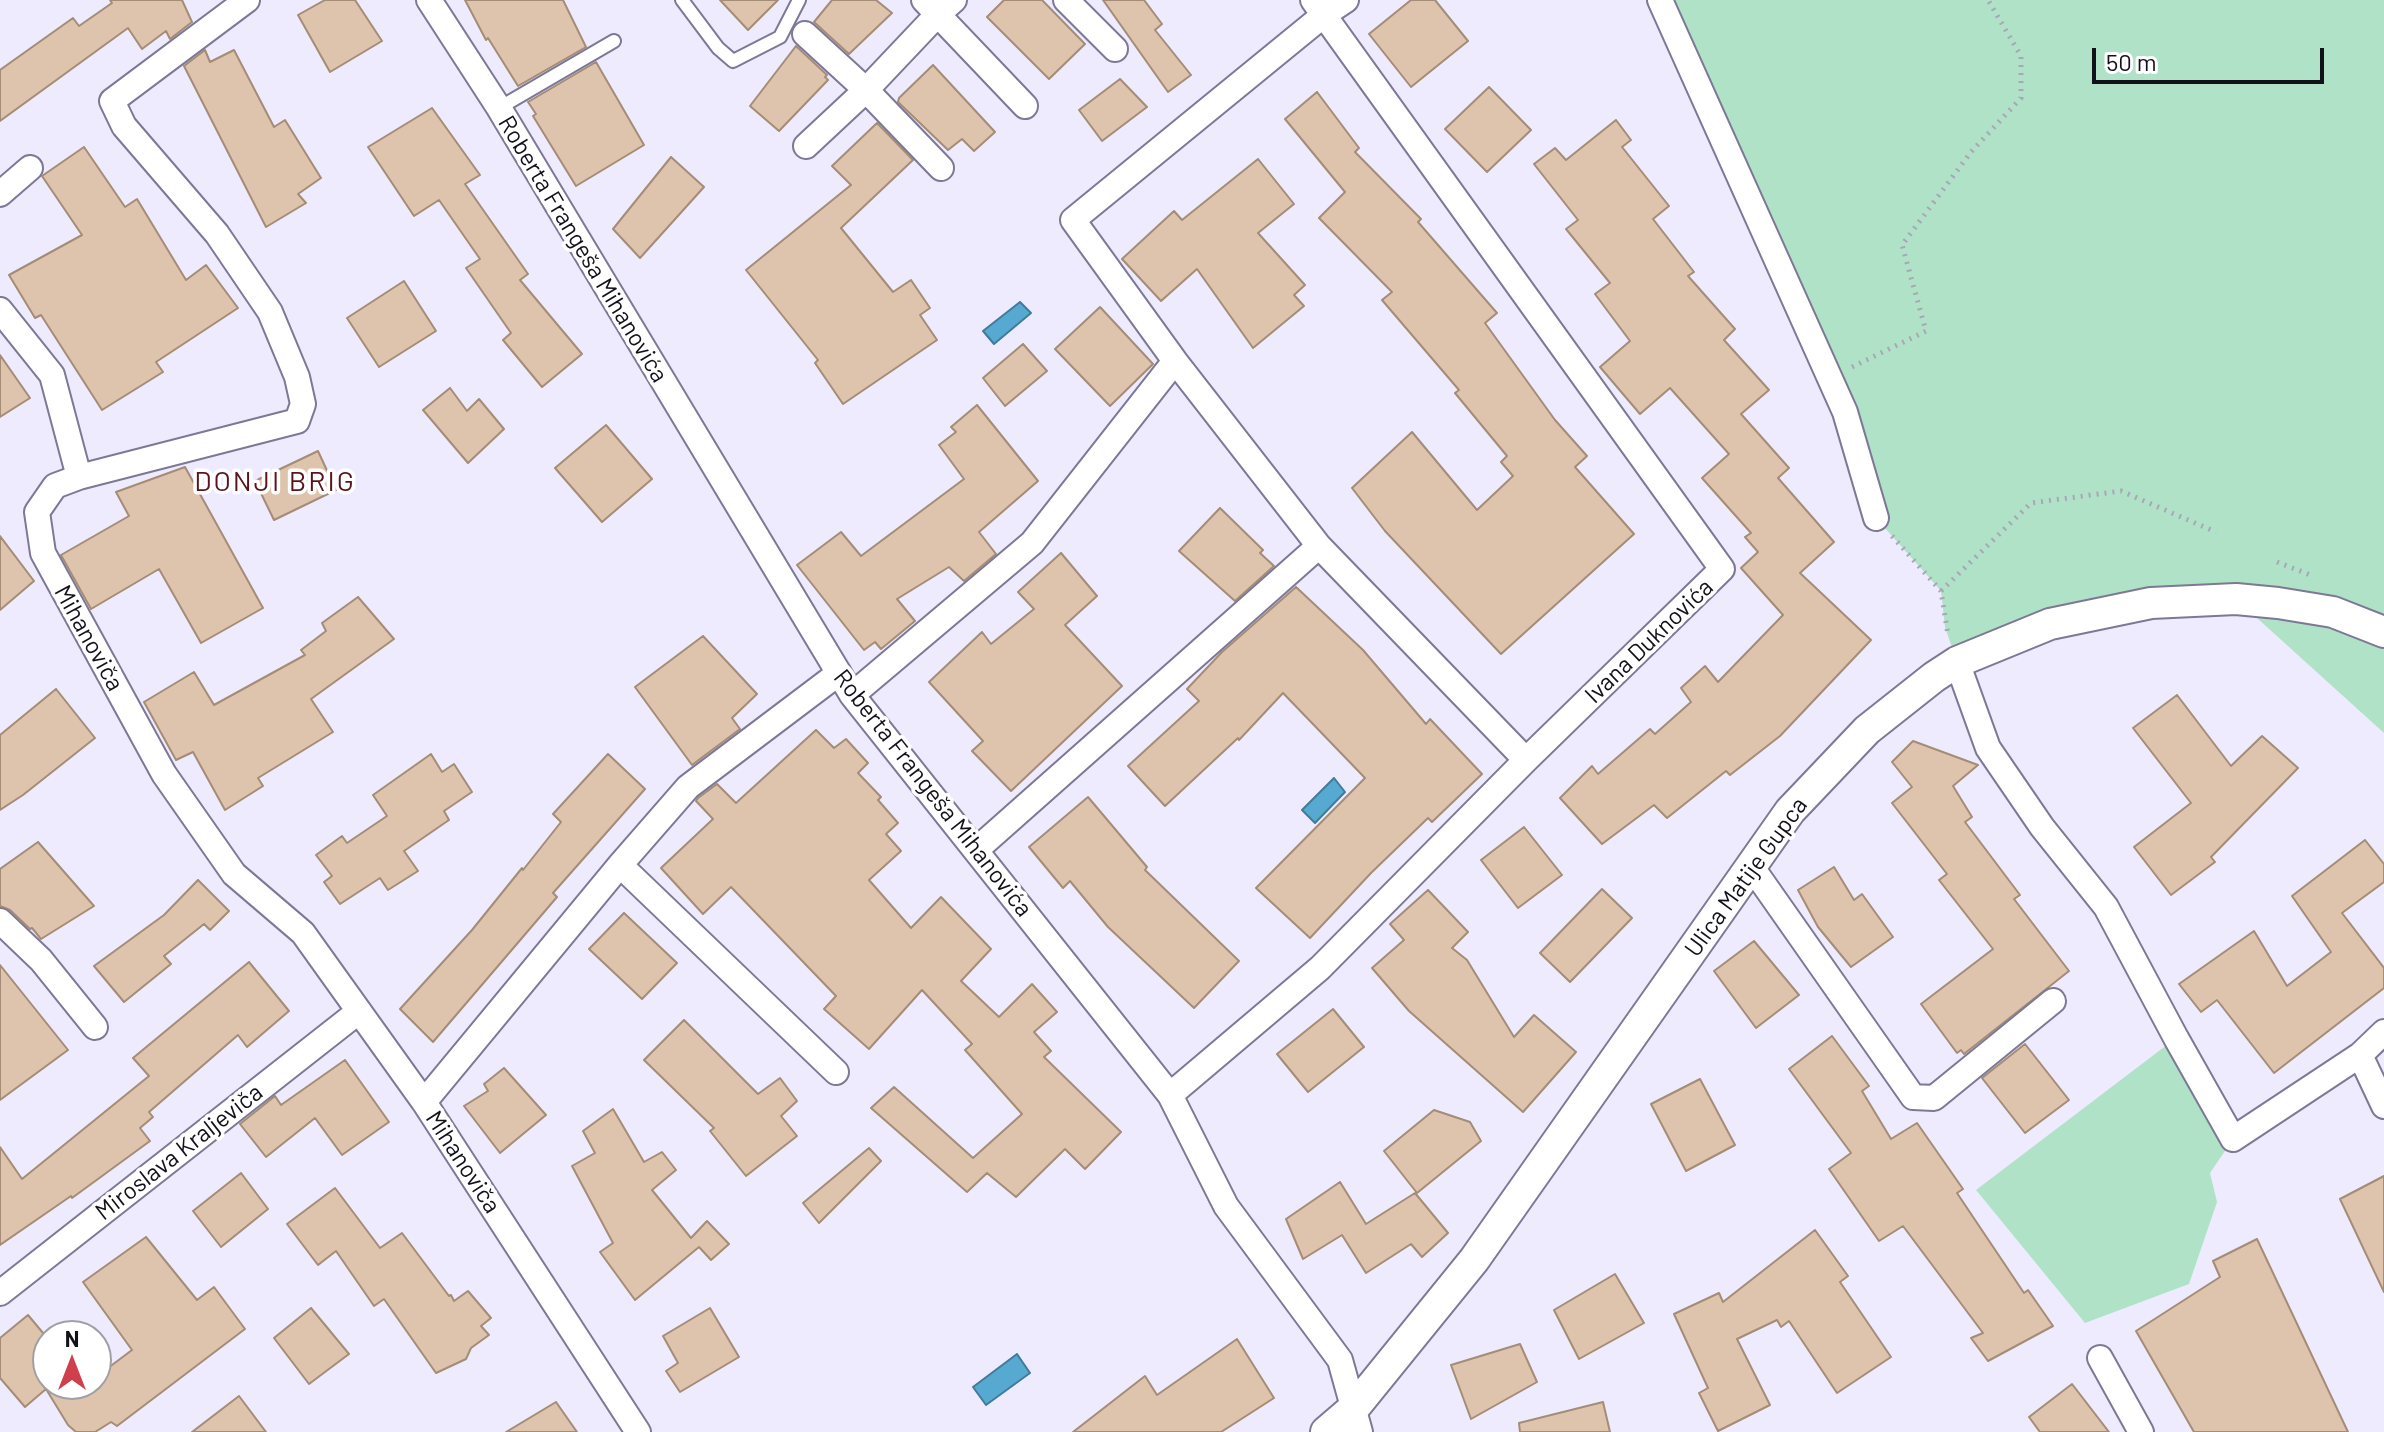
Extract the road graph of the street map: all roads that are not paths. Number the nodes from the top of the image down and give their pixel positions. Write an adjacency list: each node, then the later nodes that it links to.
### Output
1 (247, 0): 22 (street, Mihanoviča)
2 (429, 0): 15 (street, Roberta Frangeša Mihanovića)
3 (682, 0): 4 (lane)
4 (799, 0)
5 (1066, 0): 12 (street)
6 (1346, 0): 9 (street)
7 (1660, 0): 23 (street)
8 (938, 5): 13 (street); 14 (street)
9 (1319, 7): 21 (street); 29 (street, Ivana Duknovića)
10 (805, 34): 13 (street)
11 (614, 41): 15 (lane)
12 (1115, 49)
13 (866, 90): 16 (street); 18 (street)
14 (1025, 106)
15 (499, 108): 27 (street, Roberta Frangeša Mihanovića)
16 (806, 146)
17 (30, 168): 19 (street)
18 (941, 168)
19 (0, 194)
20 (0, 310): 22 (street)
21 (1175, 361): 24 (street); 28 (street)
22 (79, 477): 35 (street, Mihanoviča)
23 (1876, 518)
24 (1319, 546): 29 (street); 30 (street)
25 (2384, 632): 26 (street, Ulica Matije Gupca)
26 (1957, 662): 32 (street, Ulica Matije Gupca); 38 (street)
27 (839, 673): 28 (street, Roberta Frangeša Mihanovića); 31 (street)
28 (852, 695): 30 (street, Roberta Frangeša Mihanovića)
29 (1526, 760): 40 (street, Ivana Duknovića)
30 (976, 850): 40 (street, Roberta Frangeša Mihanovića)
31 (620, 865): 39 (street); 41 (street)
32 (1751, 866): 34 (street); 45 (street, Ulica Matije Gupca)
33 (0, 921): 36 (street)
34 (2053, 1001)
35 (358, 1012): 41 (street, Mihanoviča); 43 (street, Miroslava Kraljeviča)
36 (95, 1027)
37 (2384, 1032): 38 (street)
38 (2360, 1055): 42 (street)
39 (836, 1072)
40 (1170, 1095): 45 (street, Roberta Frangeša Mihanovića)
41 (424, 1102): 46 (street, Mihanoviča)
42 (2384, 1106)
43 (0, 1293)
44 (2100, 1358): 48 (street)
45 (1357, 1420): 47 (street, Ulica Matije Gupca)
46 (638, 1432)
47 (1326, 1432)
48 (2141, 1432)

